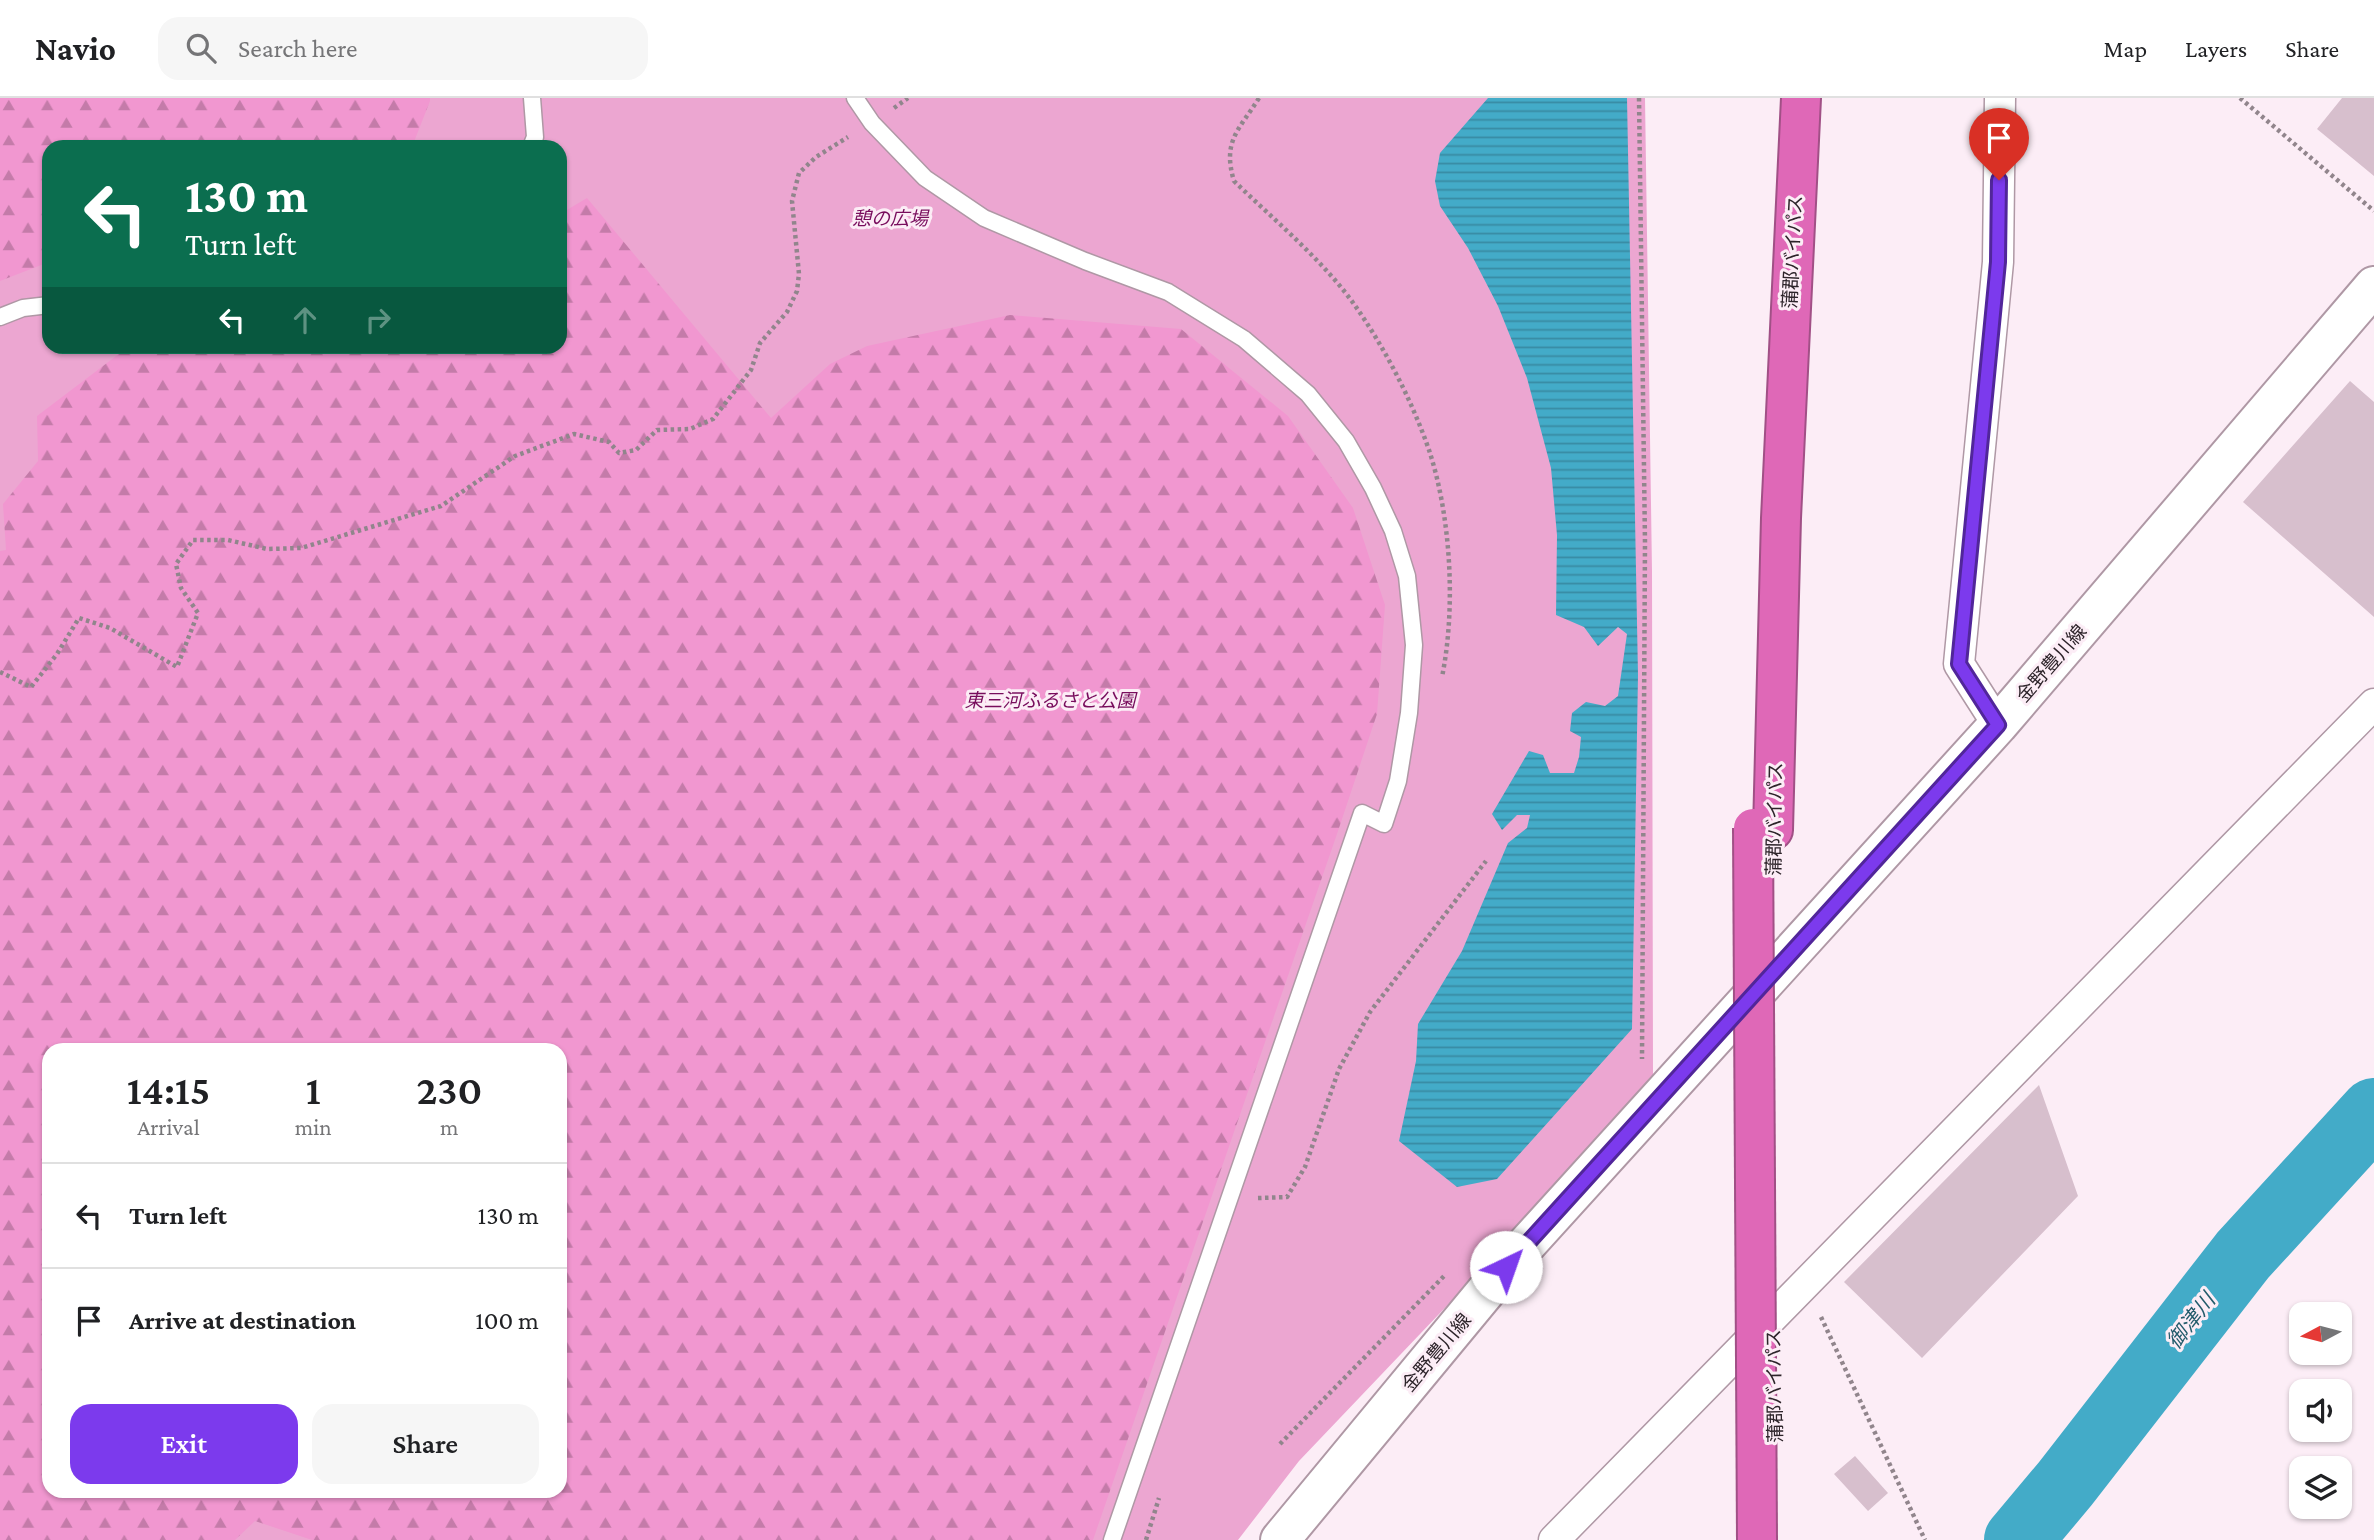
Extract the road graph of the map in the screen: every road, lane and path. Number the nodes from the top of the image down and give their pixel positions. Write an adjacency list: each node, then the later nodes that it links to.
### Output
1 (532, 98): 10 (lane)
2 (855, 98): 9 (lane)
3 (1259, 98): 16 (path)
4 (1639, 98): 21 (path)
5 (1776, 98): 19 (highway, 蒲郡バイパス)
6 (1801, 98): 19 (highway, 蒲郡バイパス)
7 (2000, 98): 18 (street)
8 (2240, 98): 11 (path)
9 (872, 123): 15 (path); 26 (lane)
10 (534, 140)
11 (2374, 211)
12 (2374, 286): 18 (main road, 金野豊川線)
13 (42, 305): 14 (lane)
14 (0, 317)
15 (0, 672)
16 (1441, 683)
17 (2374, 704): 24 (street)
18 (1998, 725): 27 (main road, 金野豊川線)
19 (1763, 829): 29 (highway, 蒲郡バイパス, bridge); 30 (highway, 蒲郡バイパス)
20 (1486, 860): 22 (path)
21 (1642, 1064)
22 (1257, 1198)
23 (1446, 1274): 25 (path)
24 (1806, 1284): 28 (street); 31 (path)
25 (1280, 1444)
26 (1112, 1540)
27 (1280, 1540)
28 (1554, 1540)
29 (1757, 1540)
30 (1776, 1540)
31 (1925, 1540)

